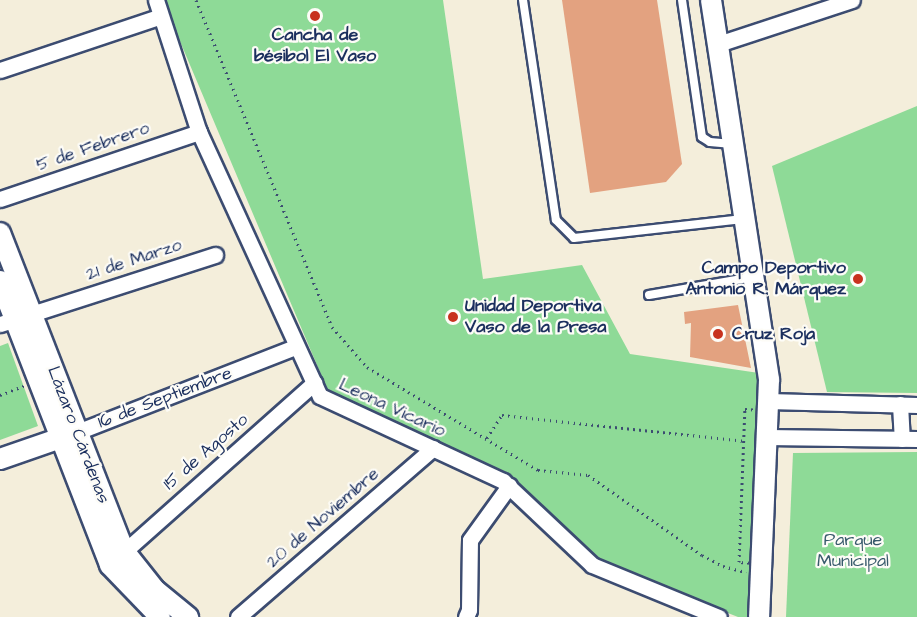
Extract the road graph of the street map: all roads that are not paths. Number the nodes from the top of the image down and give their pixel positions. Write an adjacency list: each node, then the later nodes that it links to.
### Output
1 (156, 0): 6 (street, Leona Vicario)
2 (523, 0): 12 (lane)
3 (682, 0): 10 (lane)
4 (711, 0): 7 (street)
5 (852, 0): 7 (street)
6 (158, 16): 8 (street); 9 (street, Leona Vicario)
7 (718, 44): 10 (street)
8 (0, 69)
9 (199, 132): 11 (street, 5 de Febrero); 19 (street, Leona Vicario)
10 (734, 144): 12 (street)
11 (0, 200)
12 (746, 218): 15 (street)
13 (0, 233): 18 (street, Lázaro Cárdenas)
14 (214, 255): 18 (street, 21 de Marzo)
15 (754, 277): 17 (lane); 21 (street)
16 (0, 282): 18 (street, Lázaro Cárdenas)
17 (649, 296)
18 (15, 319): 24 (street, Lázaro Cárdenas)
19 (295, 347): 20 (street, Leona Vicario); 24 (street, 16 de Septiembre)
20 (314, 383): 27 (street, Leona Vicario); 30 (street, 15 de Agosto)
21 (768, 401): 22 (street); 25 (street)
22 (900, 404): 23 (street); 26 (street)
23 (917, 405)
24 (69, 435): 28 (street, 16 de Septiembre); 30 (street, Lázaro Cárdenas); 31 (street, Lázaro Cárdenas)
25 (766, 437): 26 (street); 37 (street)
26 (909, 439)
27 (433, 448): 29 (street, Leona Vicario); 34 (street, 20 de Noviembre)
28 (0, 459)
29 (509, 486): 35 (street); 36 (street, Leona Vicario)
30 (124, 551): 31 (street, 15 de Agosto); 32 (street, Lázaro Cárdenas)
31 (110, 565): 33 (street, Lázaro Cárdenas)
32 (183, 613): 33 (street)
33 (160, 617)
34 (238, 617)
35 (466, 617)
36 (719, 617)
37 (759, 617)

